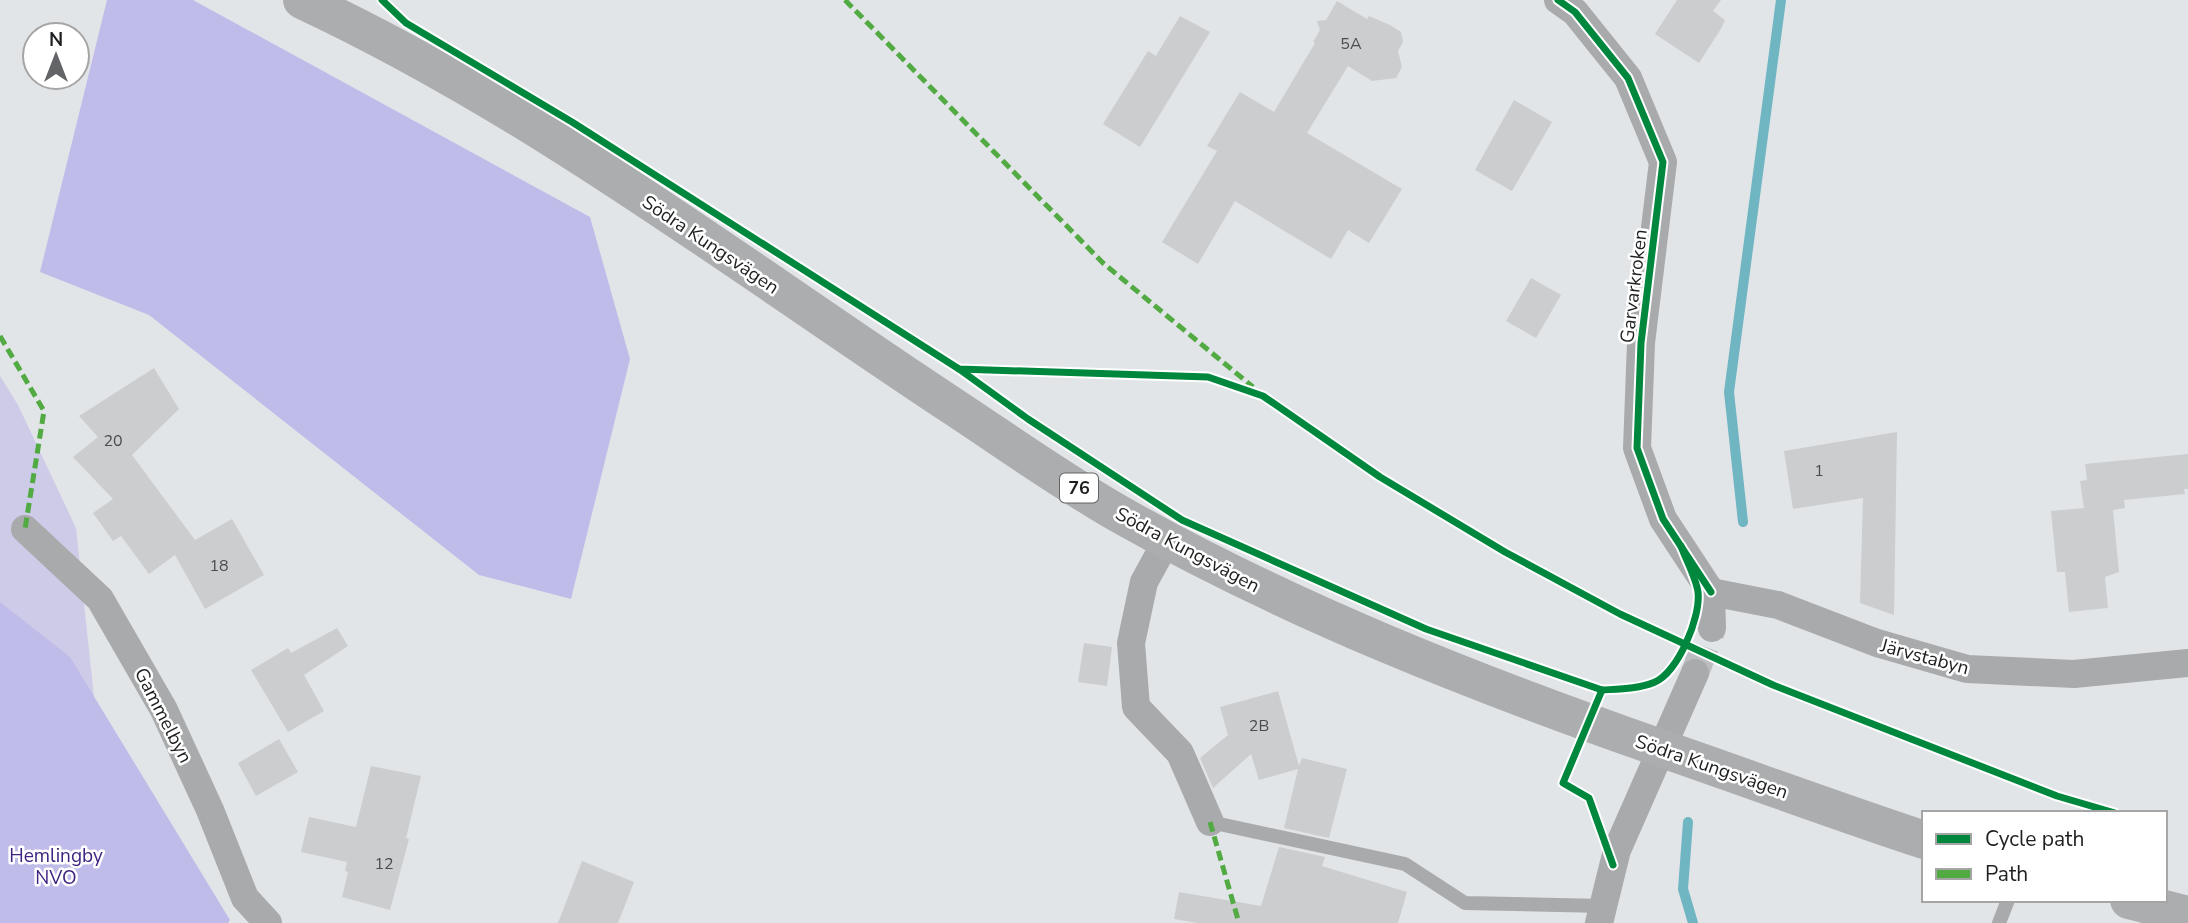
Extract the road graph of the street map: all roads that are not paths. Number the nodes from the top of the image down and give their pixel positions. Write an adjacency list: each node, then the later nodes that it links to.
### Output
1 (302, 0): 4 (main road, Södra Kungsvägen / 76)
2 (1558, 0): 5 (street, Garvarkroken)
3 (25, 529): 16 (street, Gammelbyn)
4 (1167, 540): 9 (main road, Södra Kungsvägen / 76); 10 (street)
5 (1711, 592): 6 (street); 7 (street, Järvstabyn)
6 (1712, 628)
7 (2188, 663)
8 (1695, 673): 9 (street)
9 (1661, 748): 11 (main road, Södra Kungsvägen / 76); 14 (street)
10 (1210, 822): 14 (lane)
11 (1922, 839)
12 (2007, 902): 17 (lane)
13 (2137, 902): 15 (main road)
14 (1601, 914)
15 (2188, 915)
16 (268, 923)
17 (1999, 923)

